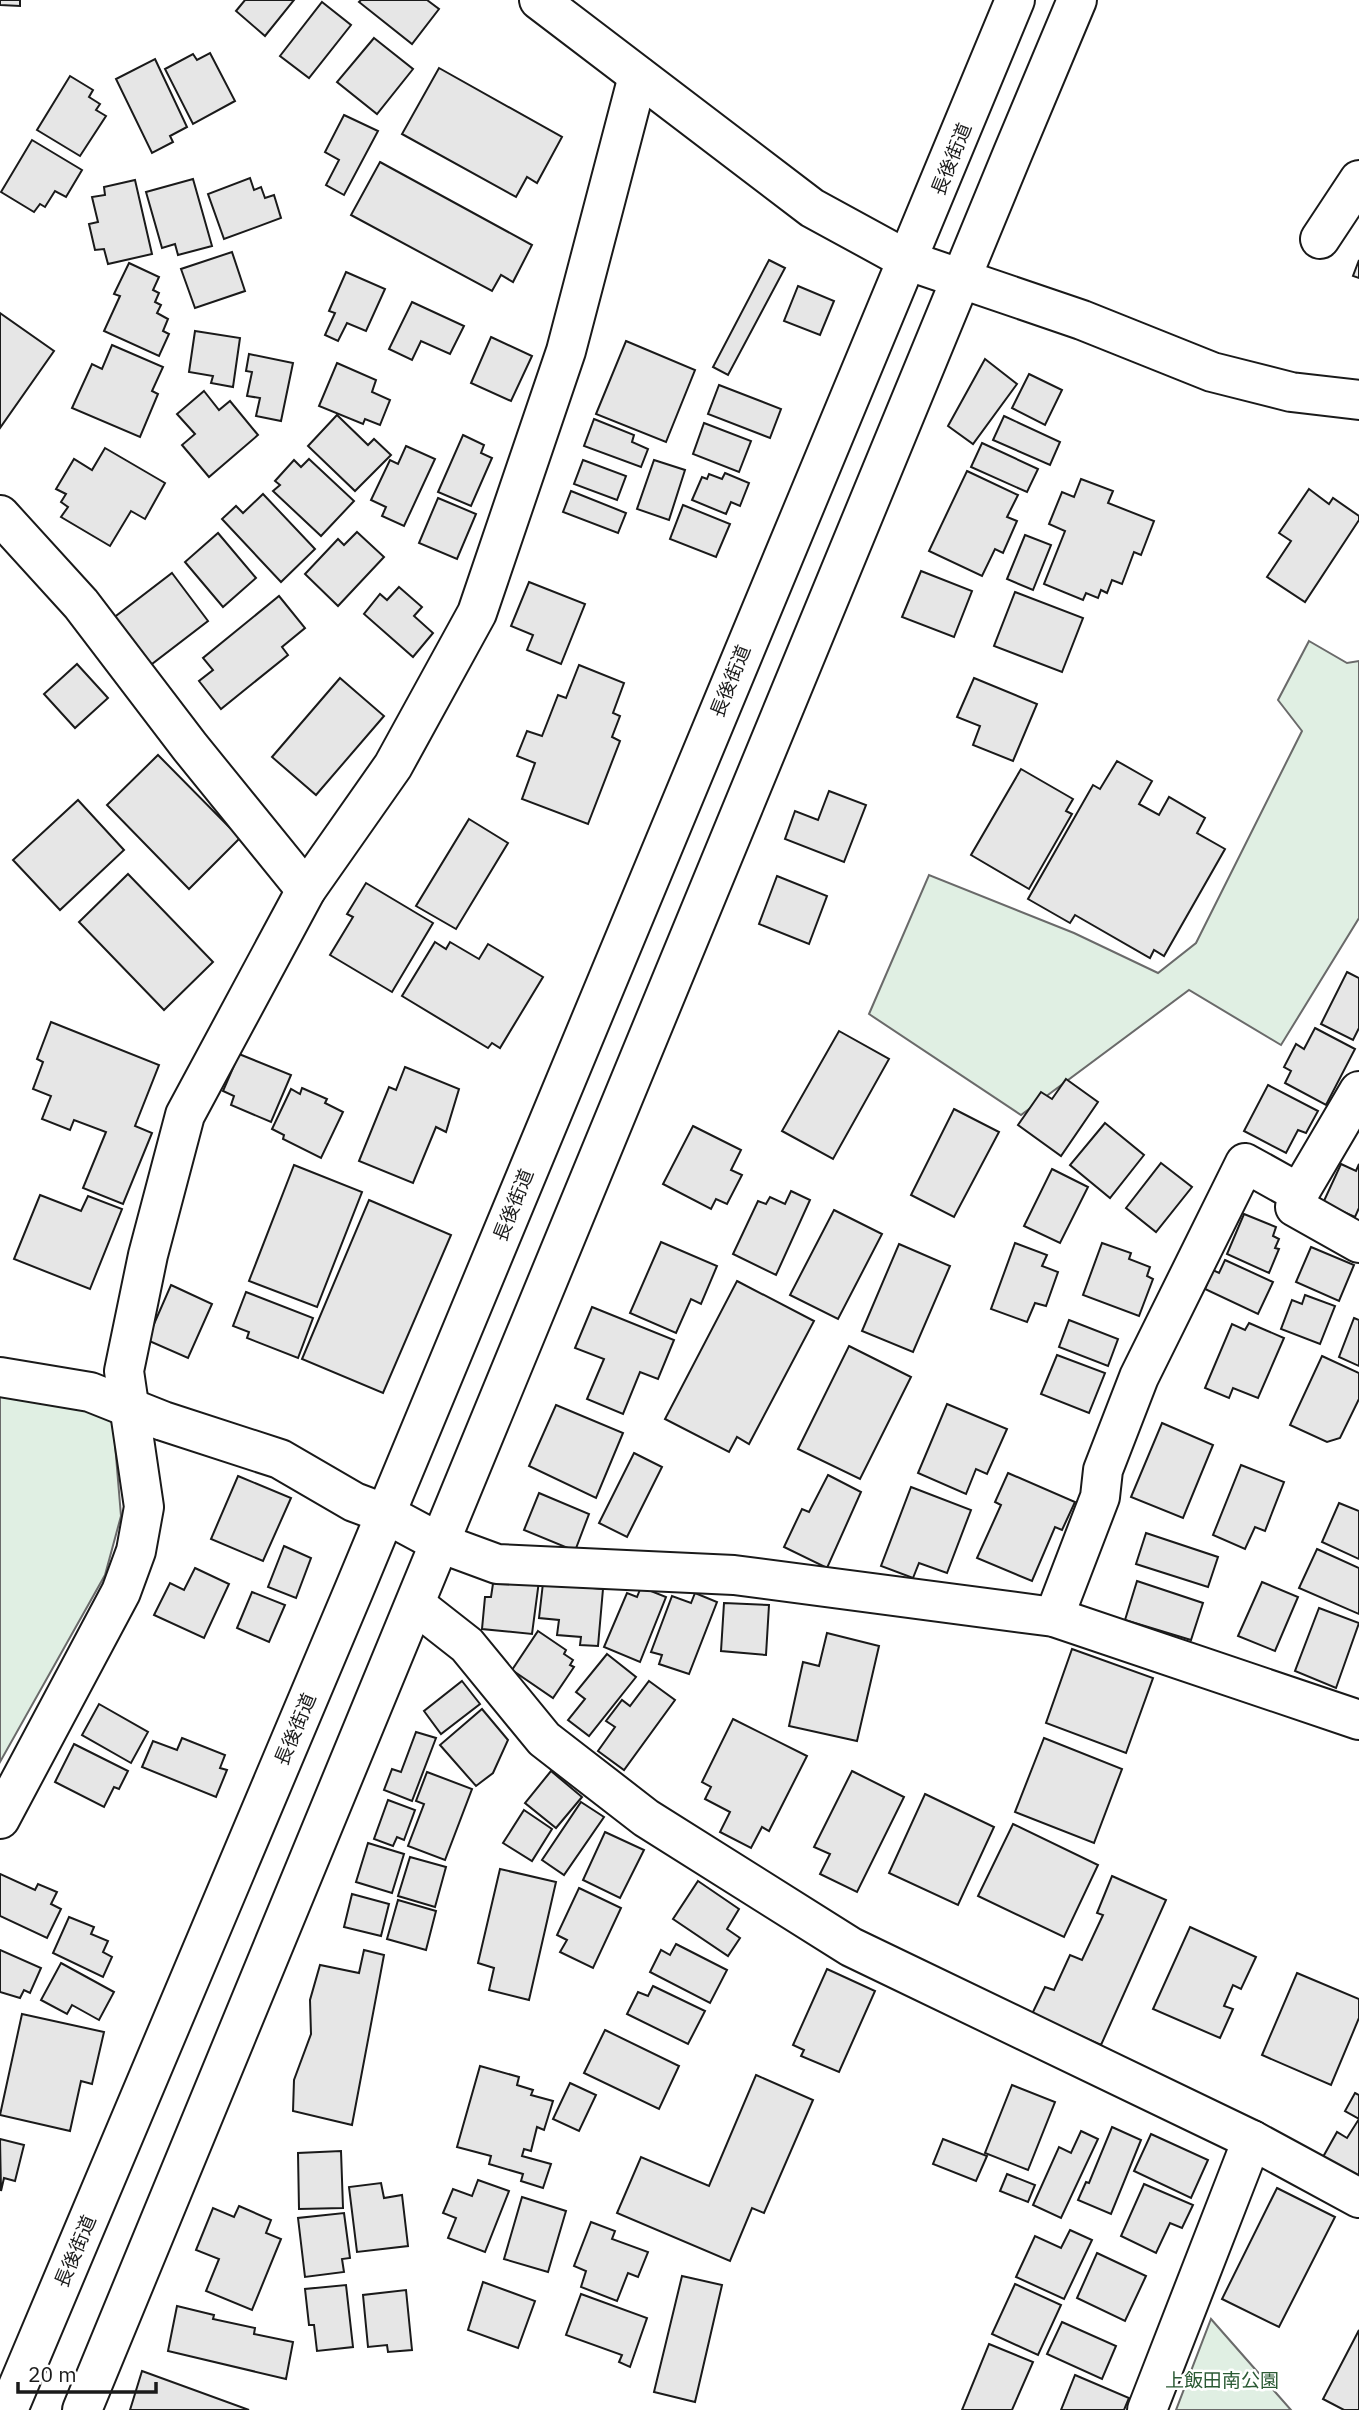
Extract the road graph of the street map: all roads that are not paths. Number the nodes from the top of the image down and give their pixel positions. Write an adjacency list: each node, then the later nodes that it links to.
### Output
1 (539, 0): 4 (street)
2 (1016, 0): 7 (street, 長後街道)
3 (1077, 0): 8 (street)
4 (638, 76): 7 (street); 11 (street)
5 (1359, 180): 6 (street)
6 (1320, 239)
7 (909, 261): 8 (street); 17 (street, 長後街道)
8 (960, 278): 9 (street); 18 (street)
9 (1359, 400)
10 (0, 515): 11 (street)
11 (306, 890): 16 (street)
12 (1359, 1091): 13 (street)
13 (1299, 1193): 14 (street); 20 (street)
14 (1359, 1243)
15 (0, 1377): 16 (street)
16 (129, 1406): 17 (street); 22 (street)
17 (386, 1514): 18 (street); 25 (street, 長後街道)
18 (440, 1543): 19 (street); 20 (street)
19 (416, 1605): 23 (street); 26 (street)
20 (1055, 1617): 21 (street)
21 (1359, 1720)
22 (0, 1819)
23 (1252, 2140): 24 (street); 27 (street)
24 (1359, 2198)
25 (8, 2410)
26 (82, 2410)
27 (1147, 2410)

